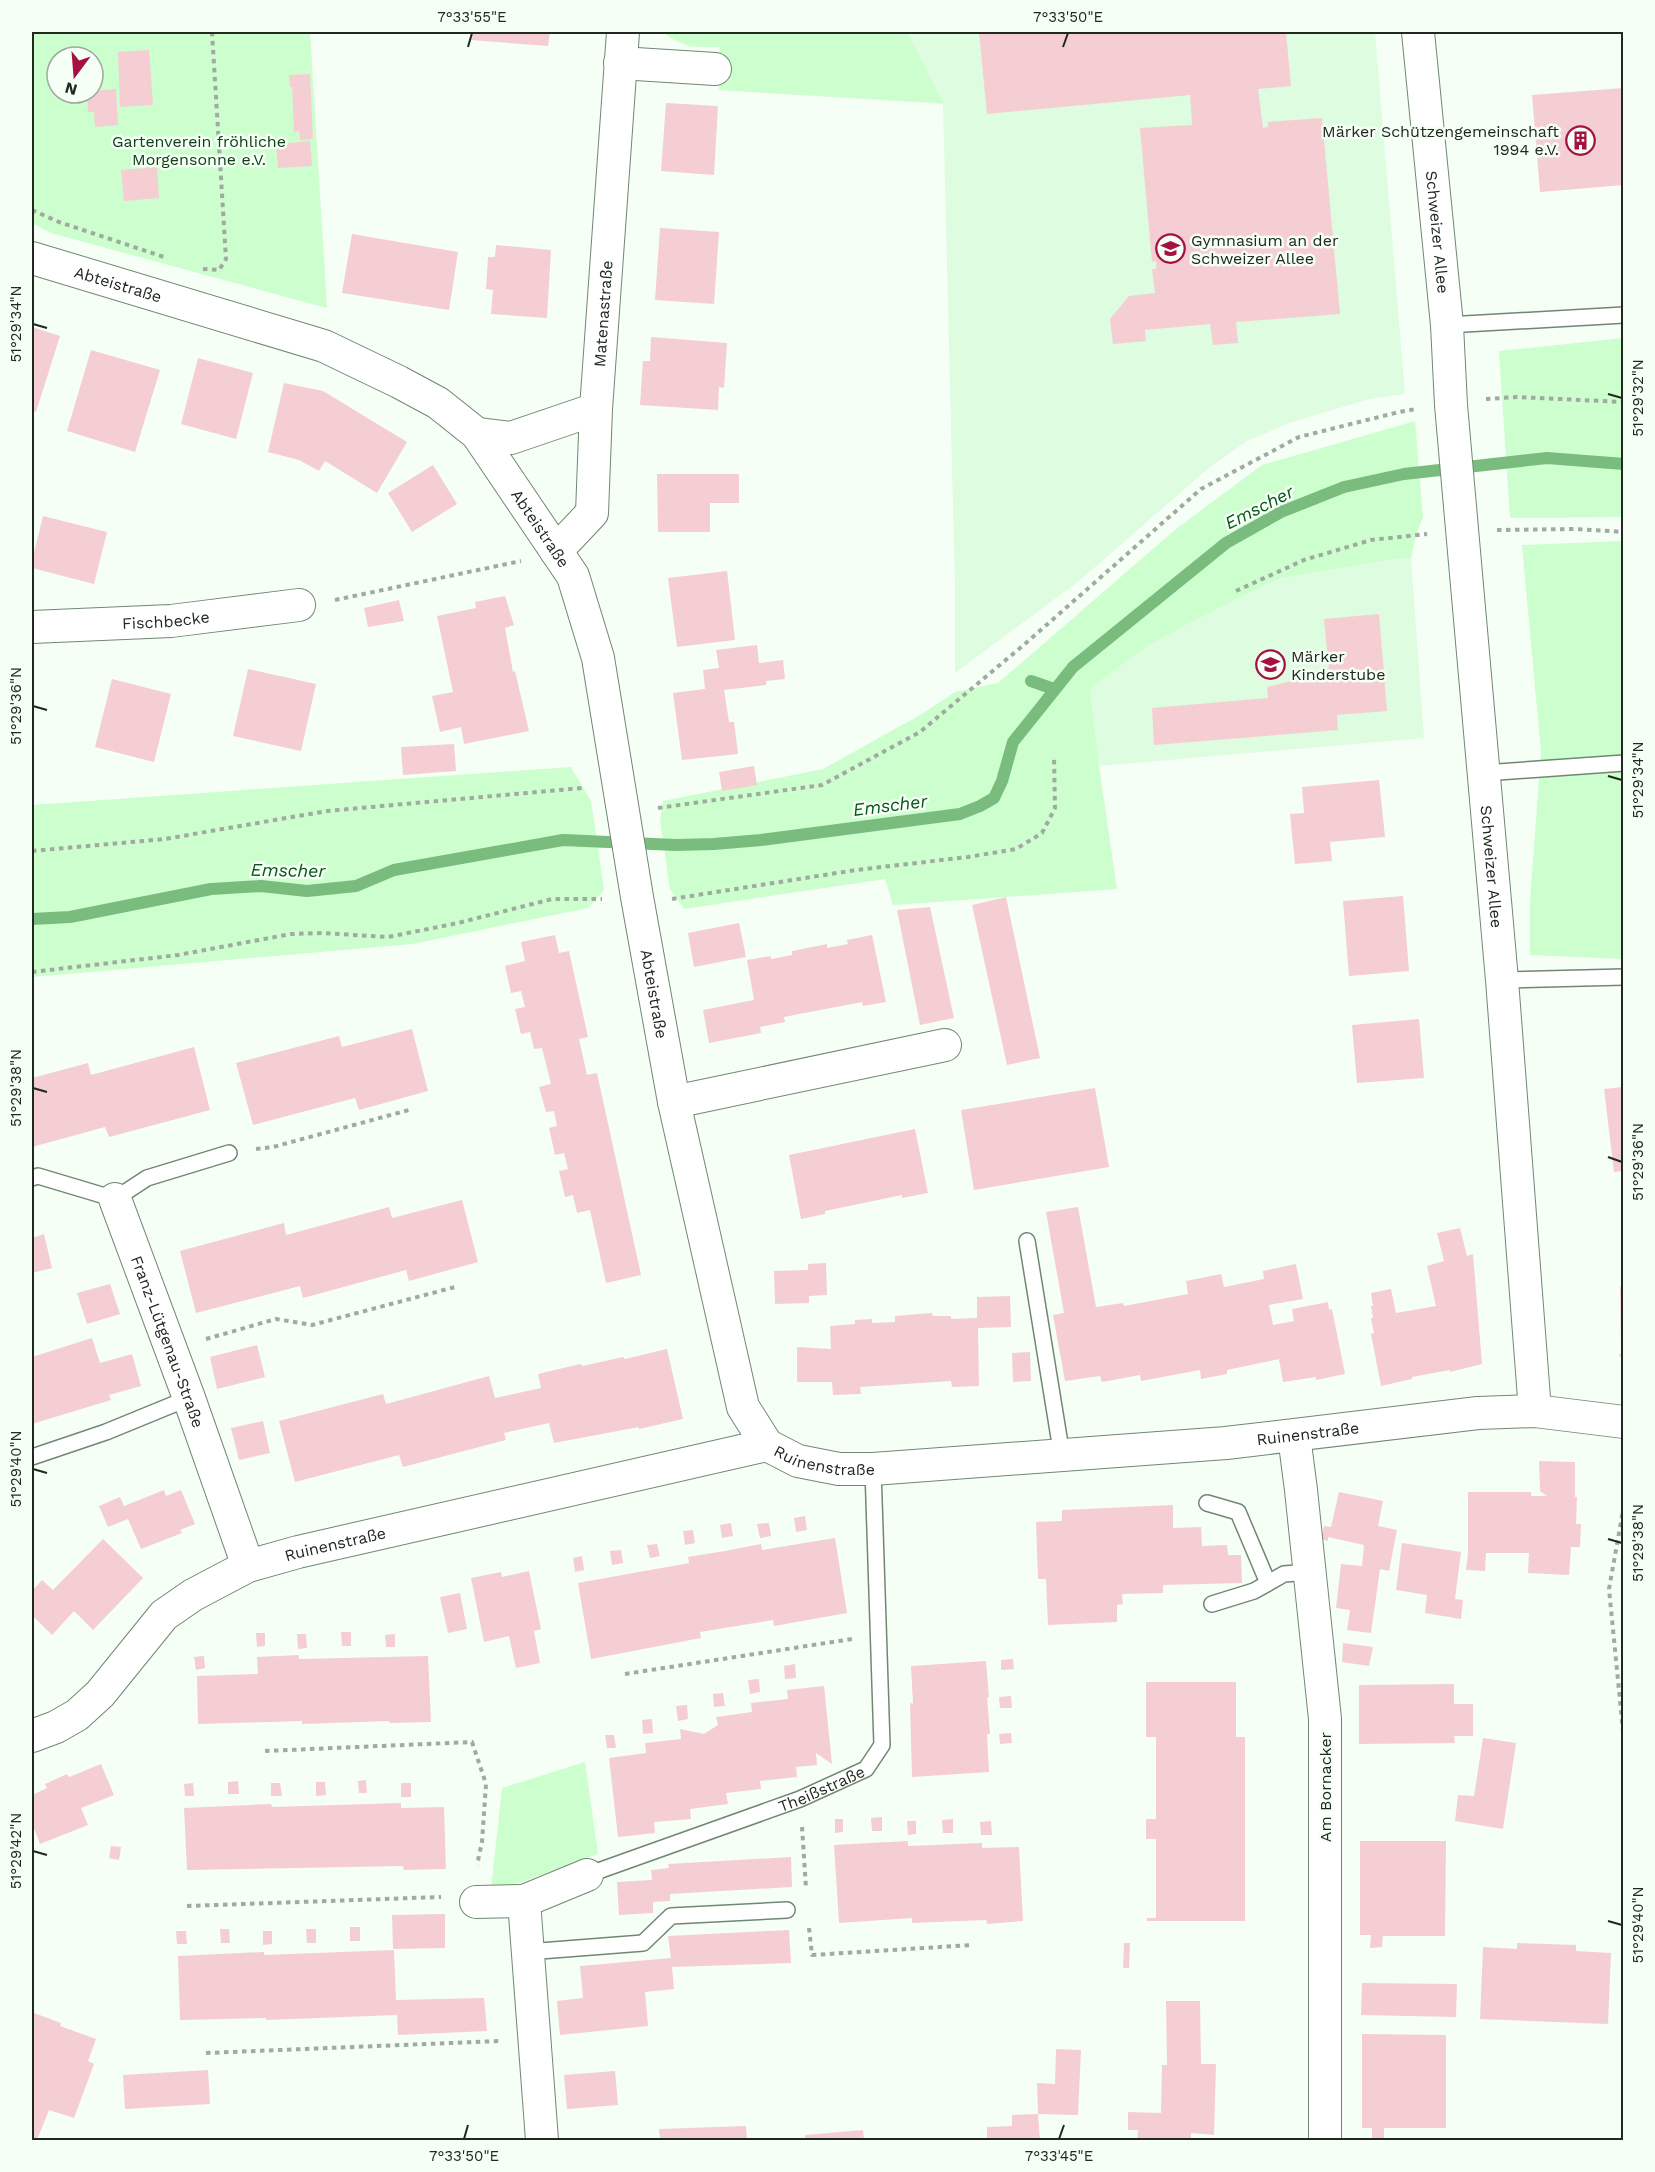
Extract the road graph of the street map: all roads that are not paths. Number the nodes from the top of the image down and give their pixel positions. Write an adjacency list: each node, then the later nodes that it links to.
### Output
1 (623, 32): 3 (street, Matenastraße)
2 (1418, 32): 7 (street, Schweizer Allee)
3 (621, 63): 4 (street); 8 (street, Matenastraße)
4 (716, 69)
5 (32, 258): 9 (street, Abteistraße)
6 (1623, 315): 7 (lane)
7 (1447, 325): 14 (street, Schweizer Allee)
8 (596, 410): 9 (street); 10 (street, Matenastraße)
9 (477, 434): 10 (street, Abteistraße)
10 (556, 551): 18 (street, Abteistraße)
11 (299, 605): 12 (street, Fischbecke)
12 (32, 627)
13 (1623, 763): 14 (lane)
14 (1484, 773): 16 (street, Schweizer Allee)
15 (1623, 977): 16 (lane)
16 (1502, 980): 24 (street, Schweizer Allee)
17 (945, 1045): 18 (street)
18 (674, 1102): 27 (street, Abteistraße)
19 (229, 1153): 21 (lane)
20 (32, 1178): 21 (lane)
21 (115, 1199): 23 (street, Franz-Lütgenau-Straße)
22 (1027, 1241): 28 (lane)
23 (189, 1398): 29 (lane); 32 (street, Franz-Lütgenau-Straße)
24 (1535, 1410): 25 (street, Ruinenstraße); 26 (street, Ruinenstraße)
25 (1623, 1422)
26 (1294, 1436): 28 (street, Ruinenstraße); 33 (street, Am Bornacker)
27 (767, 1445): 30 (street, Ruinenstraße); 32 (street, Ruinenstraße)
28 (1062, 1456): 30 (street, Ruinenstraße)
29 (32, 1457)
30 (873, 1469): 37 (lane, Theißstraße)
31 (1207, 1503): 34 (lane)
32 (248, 1566): 36 (street, Ruinenstraße)
33 (1310, 1572): 34 (lane); 43 (street, Am Bornacker)
34 (1268, 1583): 35 (lane)
35 (1212, 1604)
36 (32, 1736)
37 (587, 1875): 39 (street, Theißstraße)
38 (476, 1888): 39 (street, Theißstraße)
39 (524, 1900): 41 (street)
40 (787, 1910): 41 (lane)
41 (527, 1952): 42 (street)
42 (542, 2140)
43 (1325, 2140)

